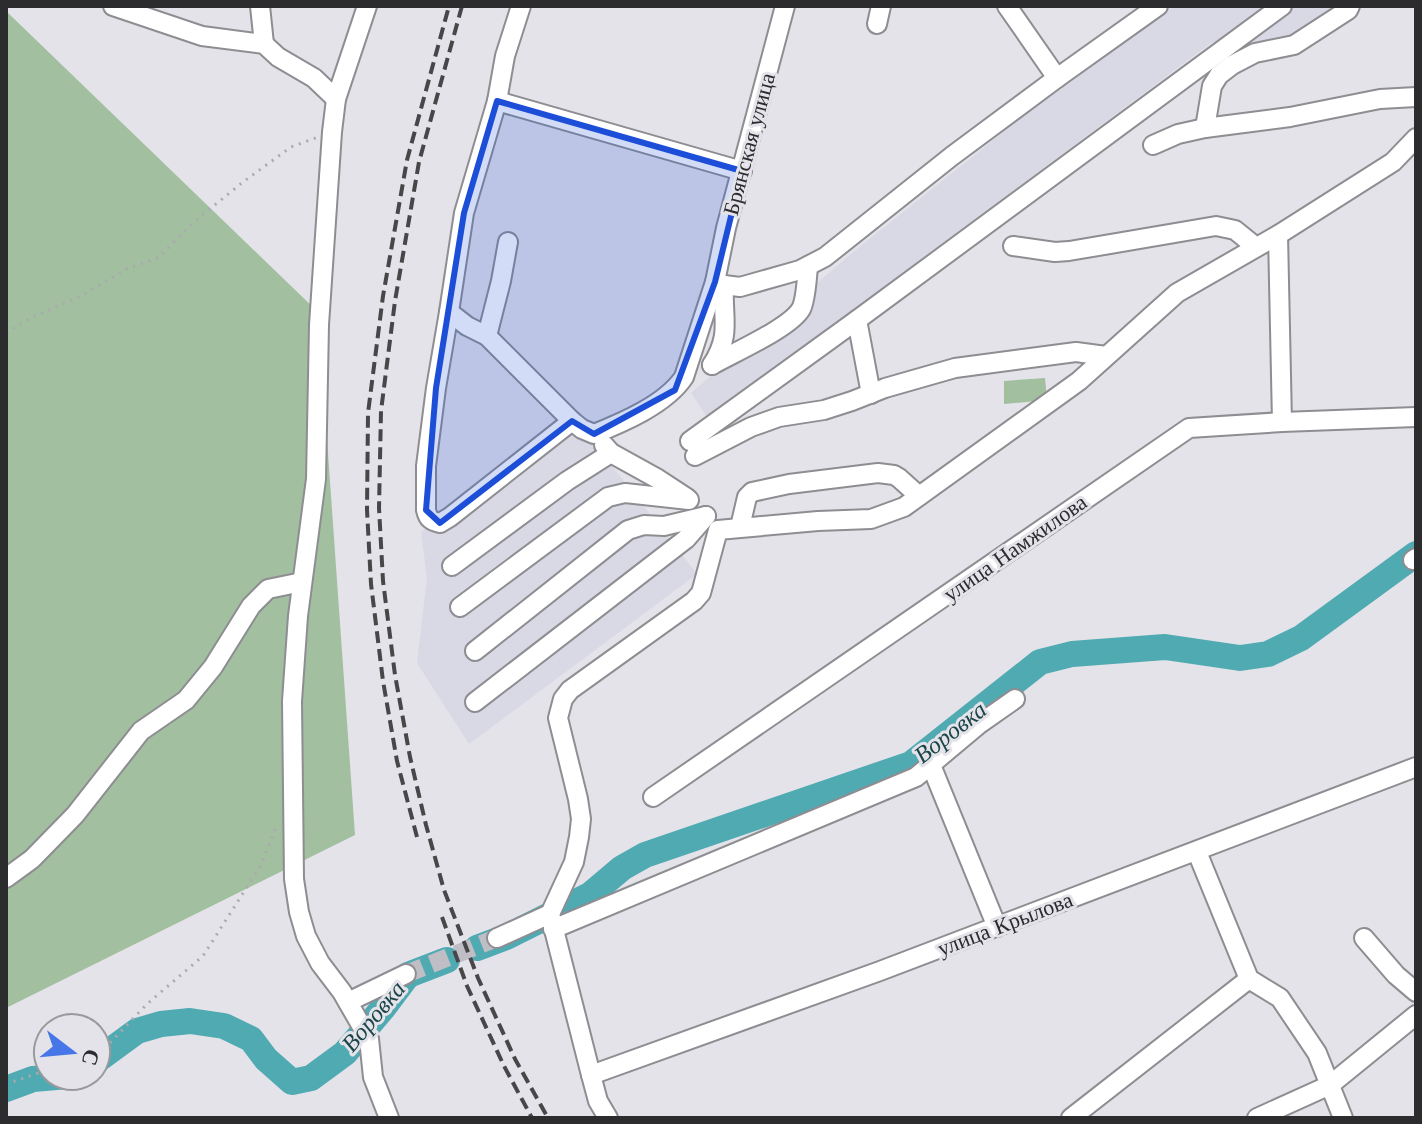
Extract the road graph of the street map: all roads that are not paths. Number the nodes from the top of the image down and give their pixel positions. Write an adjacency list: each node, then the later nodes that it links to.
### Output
1 (113, 6): 10 (street)
2 (260, 6): 10 (street)
3 (367, 6): 13 (street)
4 (521, 6): 14 (street)
5 (785, 6): 18 (street, Брянская улица)
6 (1007, 6): 11 (street)
7 (1158, 6): 11 (street)
8 (1282, 6): 26 (street)
9 (1350, 6): 15 (street)
10 (264, 44): 13 (street)
11 (1057, 78): 23 (street)
12 (1416, 97): 15 (street)
13 (336, 99): 40 (street)
14 (497, 101): 18 (street); 25 (street)
15 (1205, 128): 17 (street)
16 (1416, 138): 19 (street)
17 (1153, 145)
18 (742, 171): 24 (street, Брянская улица)
19 (1278, 235): 22 (street); 32 (street)
20 (508, 242): 27 (street)
21 (1013, 246): 22 (street)
22 (1256, 247): 28 (street)
23 (808, 266): 24 (street); 24 (street)
24 (720, 283): 33 (street)
25 (449, 312): 27 (street); 31 (street)
26 (857, 320): 29 (street); 29 (street)
27 (487, 336): 31 (street)
28 (1106, 356): 29 (street); 35 (street)
29 (871, 394)
30 (1416, 417): 32 (street, улица Намжилова)
31 (572, 421): 33 (street)
32 (1282, 422): 47 (street, улица Намжилова)
33 (594, 434): 34 (street)
34 (611, 453): 36 (street); 39 (street)
35 (919, 496): 38 (street); 38 (street)
36 (689, 500): 37 (street); 41 (street)
37 (712, 523): 38 (street); 42 (street); 44 (street); 50 (street)
38 (740, 527)
39 (452, 566)
40 (302, 582): 49 (street); 57 (street)
41 (460, 607)
42 (475, 651)
43 (1015, 699): 45 (street)
44 (475, 702)
45 (931, 765): 50 (street); 51 (street)
46 (1416, 767): 48 (street, улица Крылова)
47 (653, 797)
48 (1197, 852): 51 (street, улица Крылова); 55 (street)
49 (6, 878)
50 (552, 923): 52 (street); 59 (street)
51 (997, 927): 59 (street, улица Крылова)
52 (497, 938)
53 (1364, 938): 56 (street)
54 (406, 974): 57 (street)
55 (1249, 979): 60 (street); 63 (street)
56 (1416, 992)
57 (348, 1002): 61 (street)
58 (1416, 1015): 60 (street)
59 (591, 1075): 62 (street)
60 (1330, 1085): 64 (street); 65 (street)
61 (389, 1118)
62 (608, 1118)
63 (1071, 1118)
64 (1257, 1118)
65 (1343, 1118)

